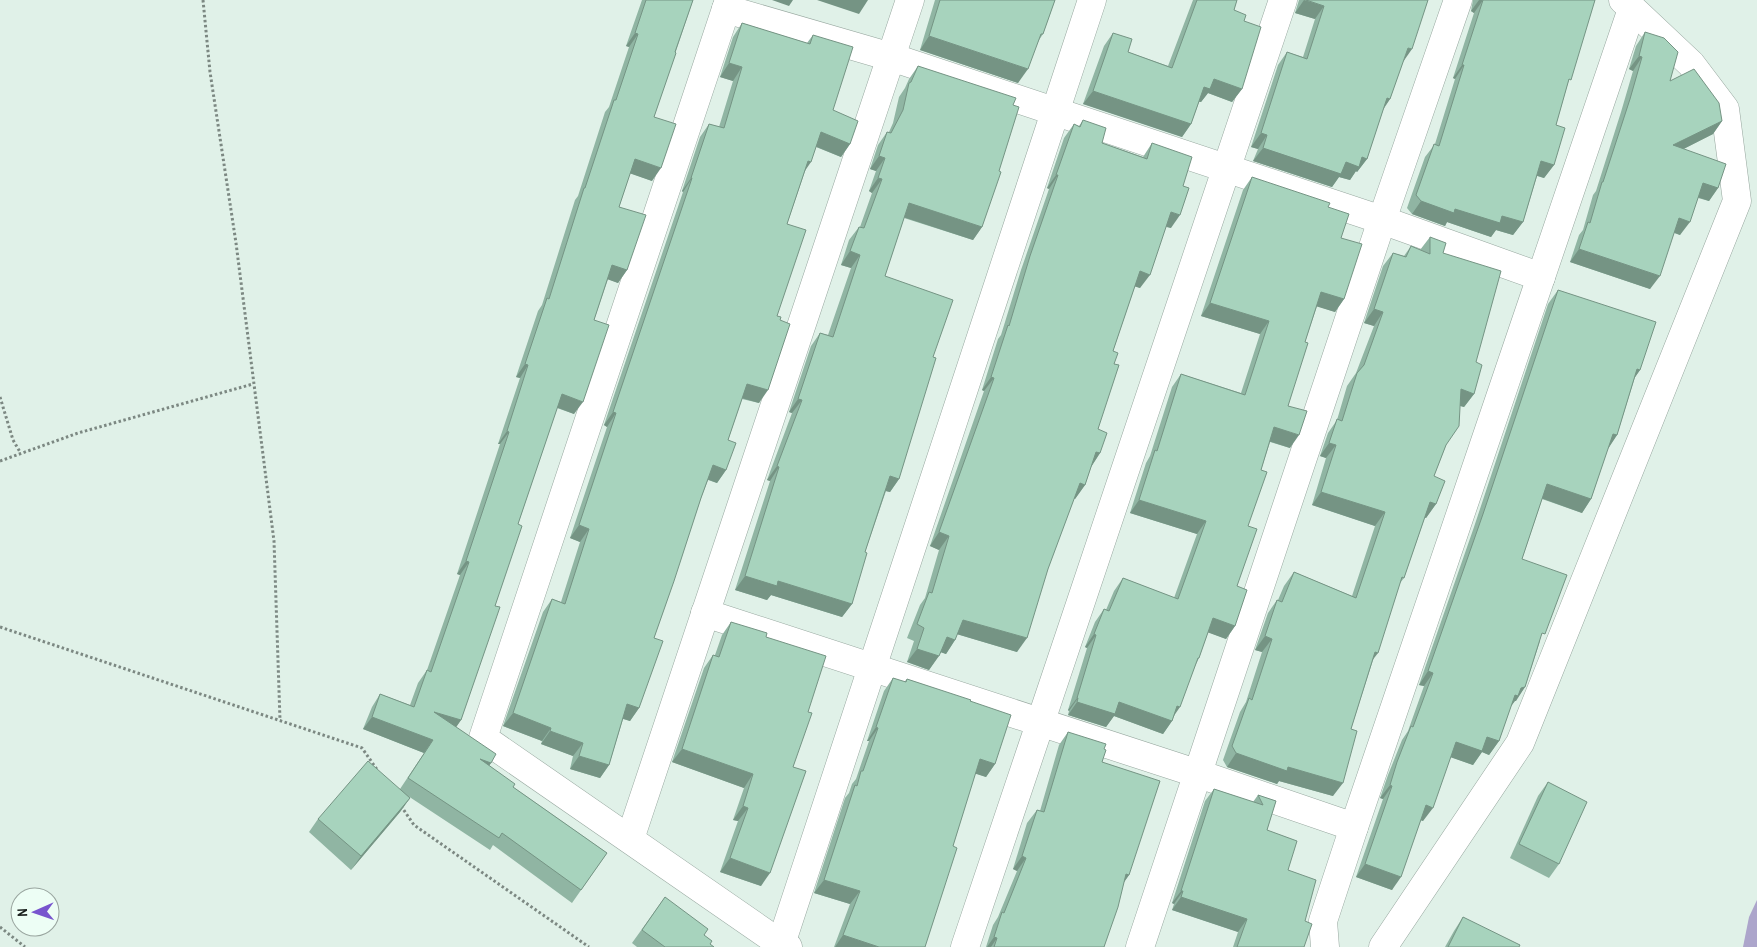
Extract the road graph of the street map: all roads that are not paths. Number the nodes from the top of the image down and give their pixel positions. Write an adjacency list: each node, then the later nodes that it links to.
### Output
1 (910, 0): 7 (street)
2 (1092, 0): 8 (street)
3 (1283, 0): 9 (street)
4 (1458, 0): 10 (street)
5 (727, 4): 7 (street); 17 (street)
6 (1628, 4): 11 (street); 22 (street)
7 (891, 57): 8 (street); 12 (street)
8 (1056, 111): 9 (street); 13 (street)
9 (1226, 169): 10 (street); 14 (street)
10 (1382, 220): 11 (street); 15 (street)
11 (1541, 277): 16 (street)
12 (705, 612): 13 (street); 17 (street)
13 (871, 668): 14 (street); 18 (street)
14 (1040, 722): 15 (street); 19 (street)
15 (1199, 774): 16 (street); 20 (street)
16 (1354, 827): 21 (street)
17 (630, 839): 18 (street)
18 (785, 945)
19 (964, 947)
20 (1140, 947)
21 (1325, 947)
22 (1383, 947)

